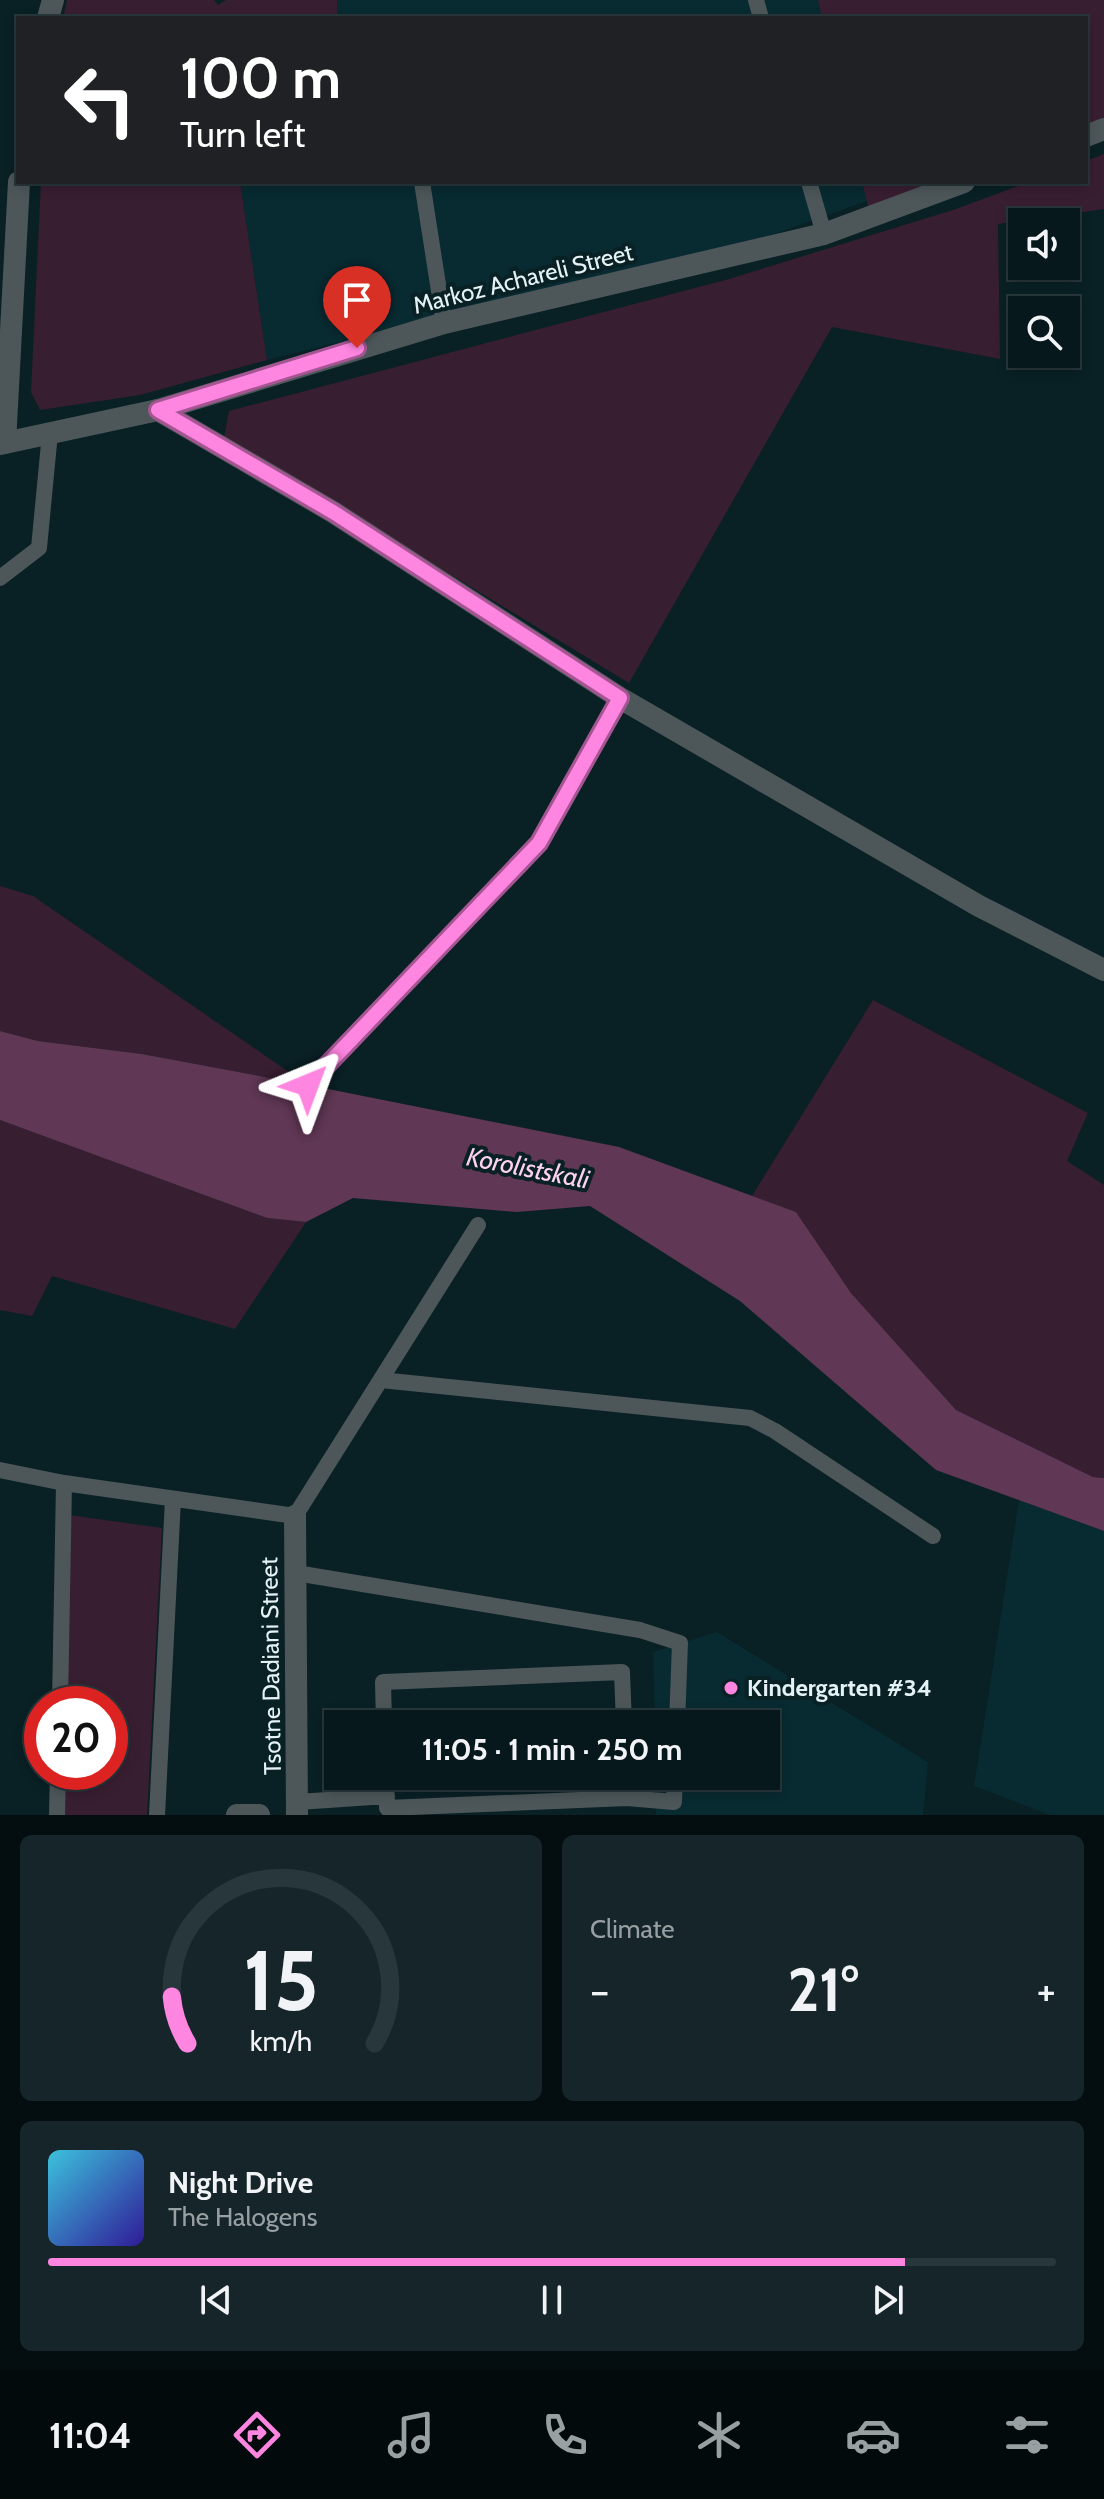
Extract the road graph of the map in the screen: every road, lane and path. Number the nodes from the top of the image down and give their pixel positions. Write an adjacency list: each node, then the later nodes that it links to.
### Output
1 (19, 184): 9 (street)
2 (422, 184): 6 (lane)
3 (810, 184): 5 (lane)
4 (959, 184): 5 (street, Markoz Achareli Street)
5 (824, 234): 6 (street, Markoz Achareli Street)
6 (444, 323): 7 (street, Markoz Achareli Street)
7 (158, 410): 8 (street, Markoz Achareli Street); 11 (street)
8 (50, 433): 9 (street, Markoz Achareli Street); 10 (lane)
9 (2, 444)
10 (0, 578)
11 (620, 698): 12 (street); 13 (lane)
12 (1104, 970)
13 (308, 1085)
14 (478, 1225): 15 (lane)
15 (381, 1380): 19 (lane); 20 (lane)
16 (0, 1470): 17 (lane)
17 (64, 1483): 18 (lane); 22 (lane)
18 (173, 1499): 19 (lane); 34 (lane)
19 (295, 1516): 21 (street, Tsotne Dadiani Street)
20 (933, 1536)
21 (296, 1573): 25 (lane); 32 (street, Tsotne Dadiani Street)
22 (60, 1686)
23 (384, 1710): 24 (lane)
24 (623, 1710)
25 (678, 1710)
26 (58, 1790): 33 (lane)
27 (387, 1790): 30 (lane)
28 (627, 1790): 31 (lane)
29 (674, 1790): 31 (lane)
30 (387, 1796): 31 (lane); 32 (lane)
31 (627, 1798)
32 (298, 1808)
33 (57, 1815)
34 (157, 1815)
35 (237, 1815): 36 (street)
36 (259, 1815)

